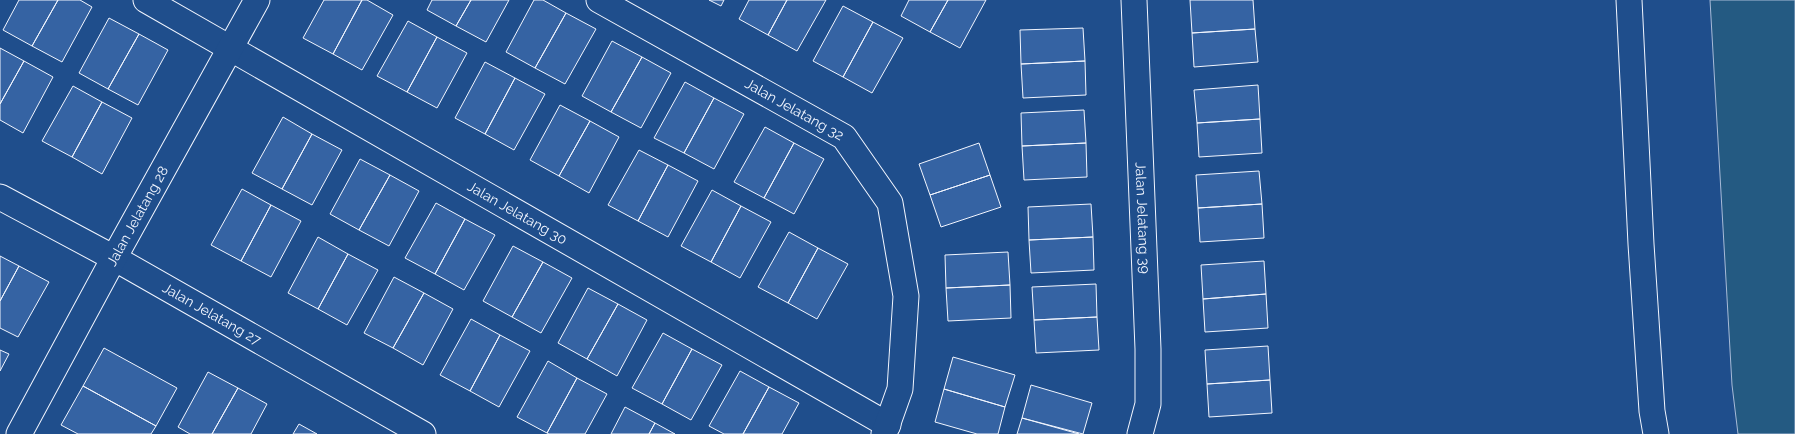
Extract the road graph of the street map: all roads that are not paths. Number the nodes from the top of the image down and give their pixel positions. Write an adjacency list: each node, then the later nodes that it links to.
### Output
1 (146, 0): 6 (street, Jalan Jelatang 30)
2 (257, 0): 6 (street, Jalan Jelatang 28)
3 (599, 0): 9 (street, Jalan Jelatang 32)
4 (1134, 0): 12 (street, Jalan Jelatang 39)
5 (1629, 0): 13 (street)
6 (230, 49): 8 (street, Jalan Jelatang 28); 9 (street, Jalan Jelatang 30)
7 (0, 197): 8 (street, Jalan Jelatang 27)
8 (114, 258): 10 (street, Jalan Jelatang 28); 11 (street, Jalan Jelatang 27)
9 (886, 429)
10 (19, 434)
11 (423, 434)
12 (1140, 434)
13 (1656, 434)

